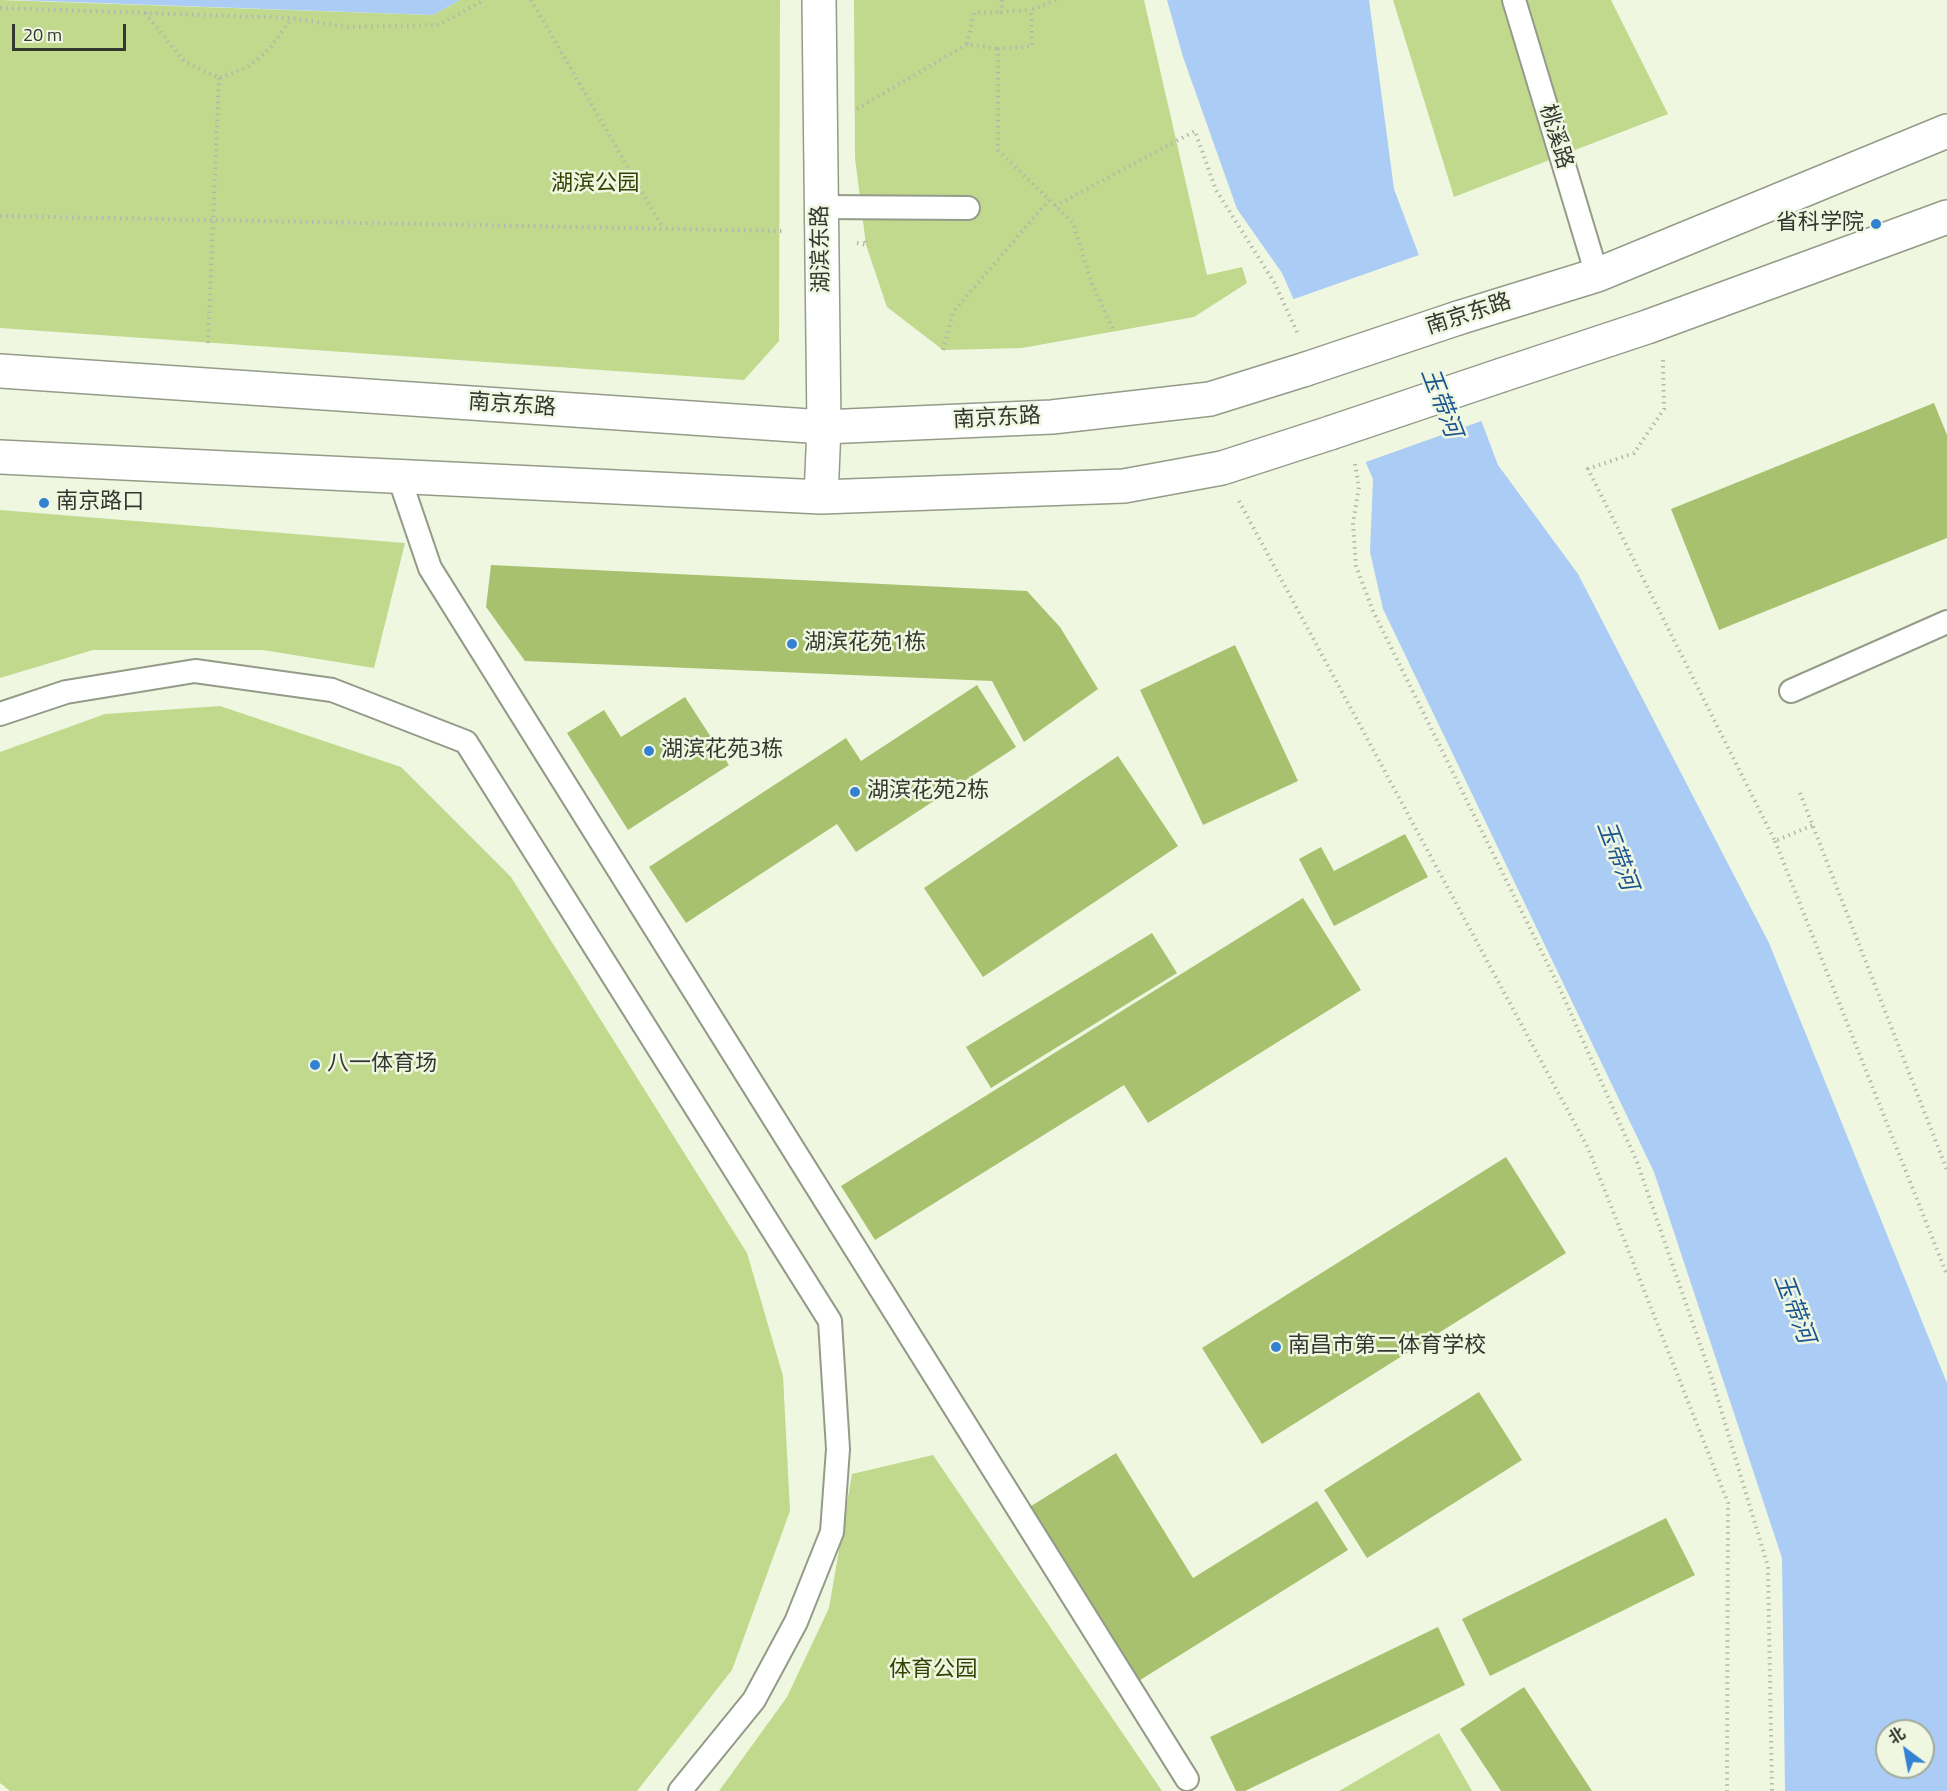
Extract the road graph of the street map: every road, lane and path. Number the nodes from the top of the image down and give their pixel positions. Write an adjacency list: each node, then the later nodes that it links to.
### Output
1 (484, 0): 11 (path)
2 (531, 0): 25 (path)
3 (819, 0): 24 (main road, 湖滨东路)
4 (1002, 0): 9 (path)
5 (1056, 0): 8 (path)
6 (1514, 0): 26 (lane, 桃溪路)
7 (0, 8): 10 (path)
8 (1031, 10): 9 (path); 13 (path)
9 (1001, 12): 12 (path)
10 (145, 14): 11 (path); 14 (path)
11 (291, 18): 14 (path)
12 (967, 44): 13 (path); 15 (path)
13 (998, 49): 17 (path)
14 (219, 78): 23 (path)
15 (855, 119)
16 (1947, 131): 26 (main road, 南京东路)
17 (1050, 200): 18 (path); 31 (path)
18 (1055, 206): 28 (path); 29 (path)
19 (861, 207): 20 (lane); 24 (lane); 24 (path)
20 (968, 208)
21 (0, 216): 23 (path)
22 (1947, 217): 27 (main road)
23 (213, 220): 25 (path); 30 (path)
24 (822, 220): 25 (path); 33 (main road, 湖滨东路)
25 (663, 229)
26 (1597, 274): 33 (main road, 南京东路, bridge)
27 (1647, 327): 34 (main road, bridge); 44 (path)
28 (1114, 331)
29 (1299, 336)
30 (208, 343)
31 (943, 350)
32 (0, 371): 33 (main road, 南京东路)
33 (824, 427): 38 (main road, 湖滨东路)
34 (1342, 443): 36 (main road); 50 (path)
35 (0, 457): 37 (main road)
36 (1222, 468): 38 (main road); 49 (path)
37 (399, 477): 38 (main road); 47 (lane)
38 (821, 497)
39 (1947, 622): 40 (lane)
40 (1791, 691)
41 (0, 714): 48 (lane)
42 (1800, 793): 43 (path)
43 (1813, 825): 44 (path); 45 (path)
44 (1775, 841): 46 (path)
45 (1947, 1170)
46 (1947, 1275)
47 (1187, 1779)
48 (680, 1791)
49 (1727, 1791)
50 (1772, 1791)

